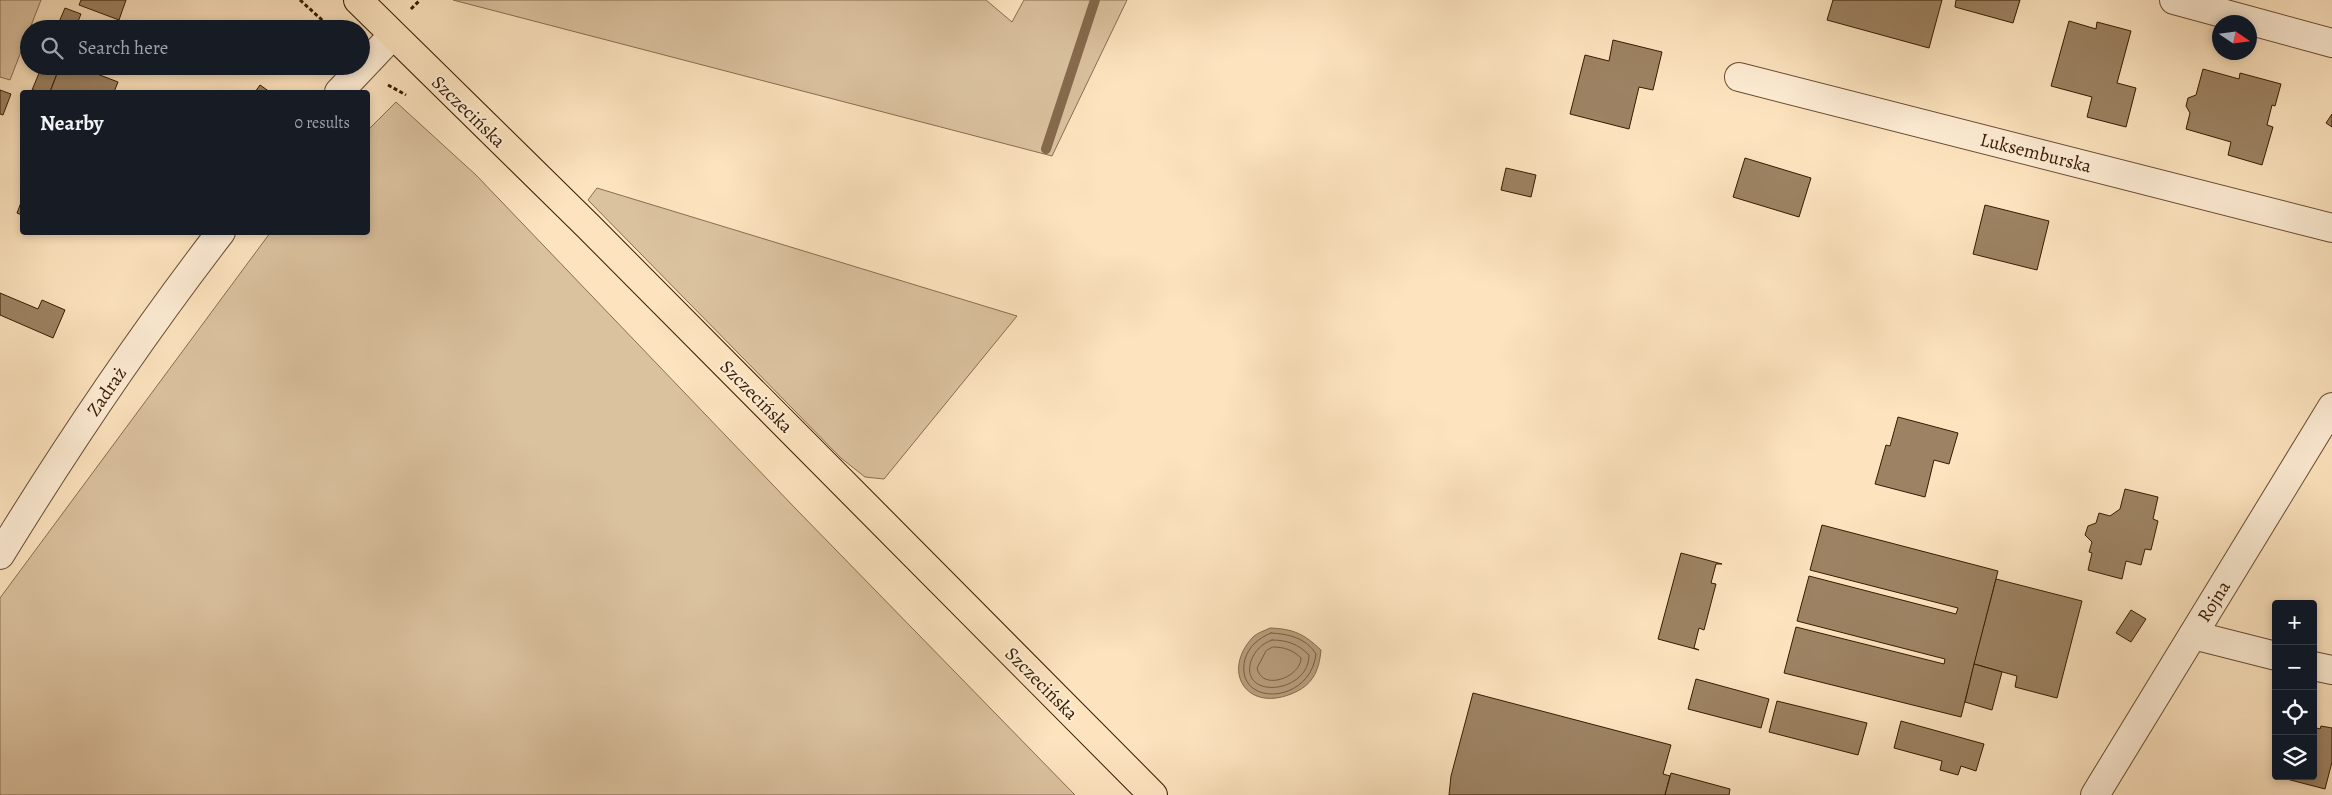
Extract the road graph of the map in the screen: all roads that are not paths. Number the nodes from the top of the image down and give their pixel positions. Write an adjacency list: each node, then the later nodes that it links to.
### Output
1 (358, 0): 3 (main road, Szczecińska)
2 (2174, 0): 4 (street)
3 (392, 36): 5 (street); 17 (main road, Szczecińska)
4 (2332, 43)
5 (370, 59)
6 (355, 75): 8 (street)
7 (1739, 77): 9 (street, Luksemburska)
8 (341, 90)
9 (2332, 228)
10 (219, 235): 12 (street, Zadraż)
11 (2332, 407): 13 (street, Rojna)
12 (0, 555)
13 (2193, 635): 14 (street); 18 (street, Rojna)
14 (2272, 655)
15 (2317, 667): 16 (street)
16 (2332, 670)
17 (1153, 795)
18 (2095, 795)

